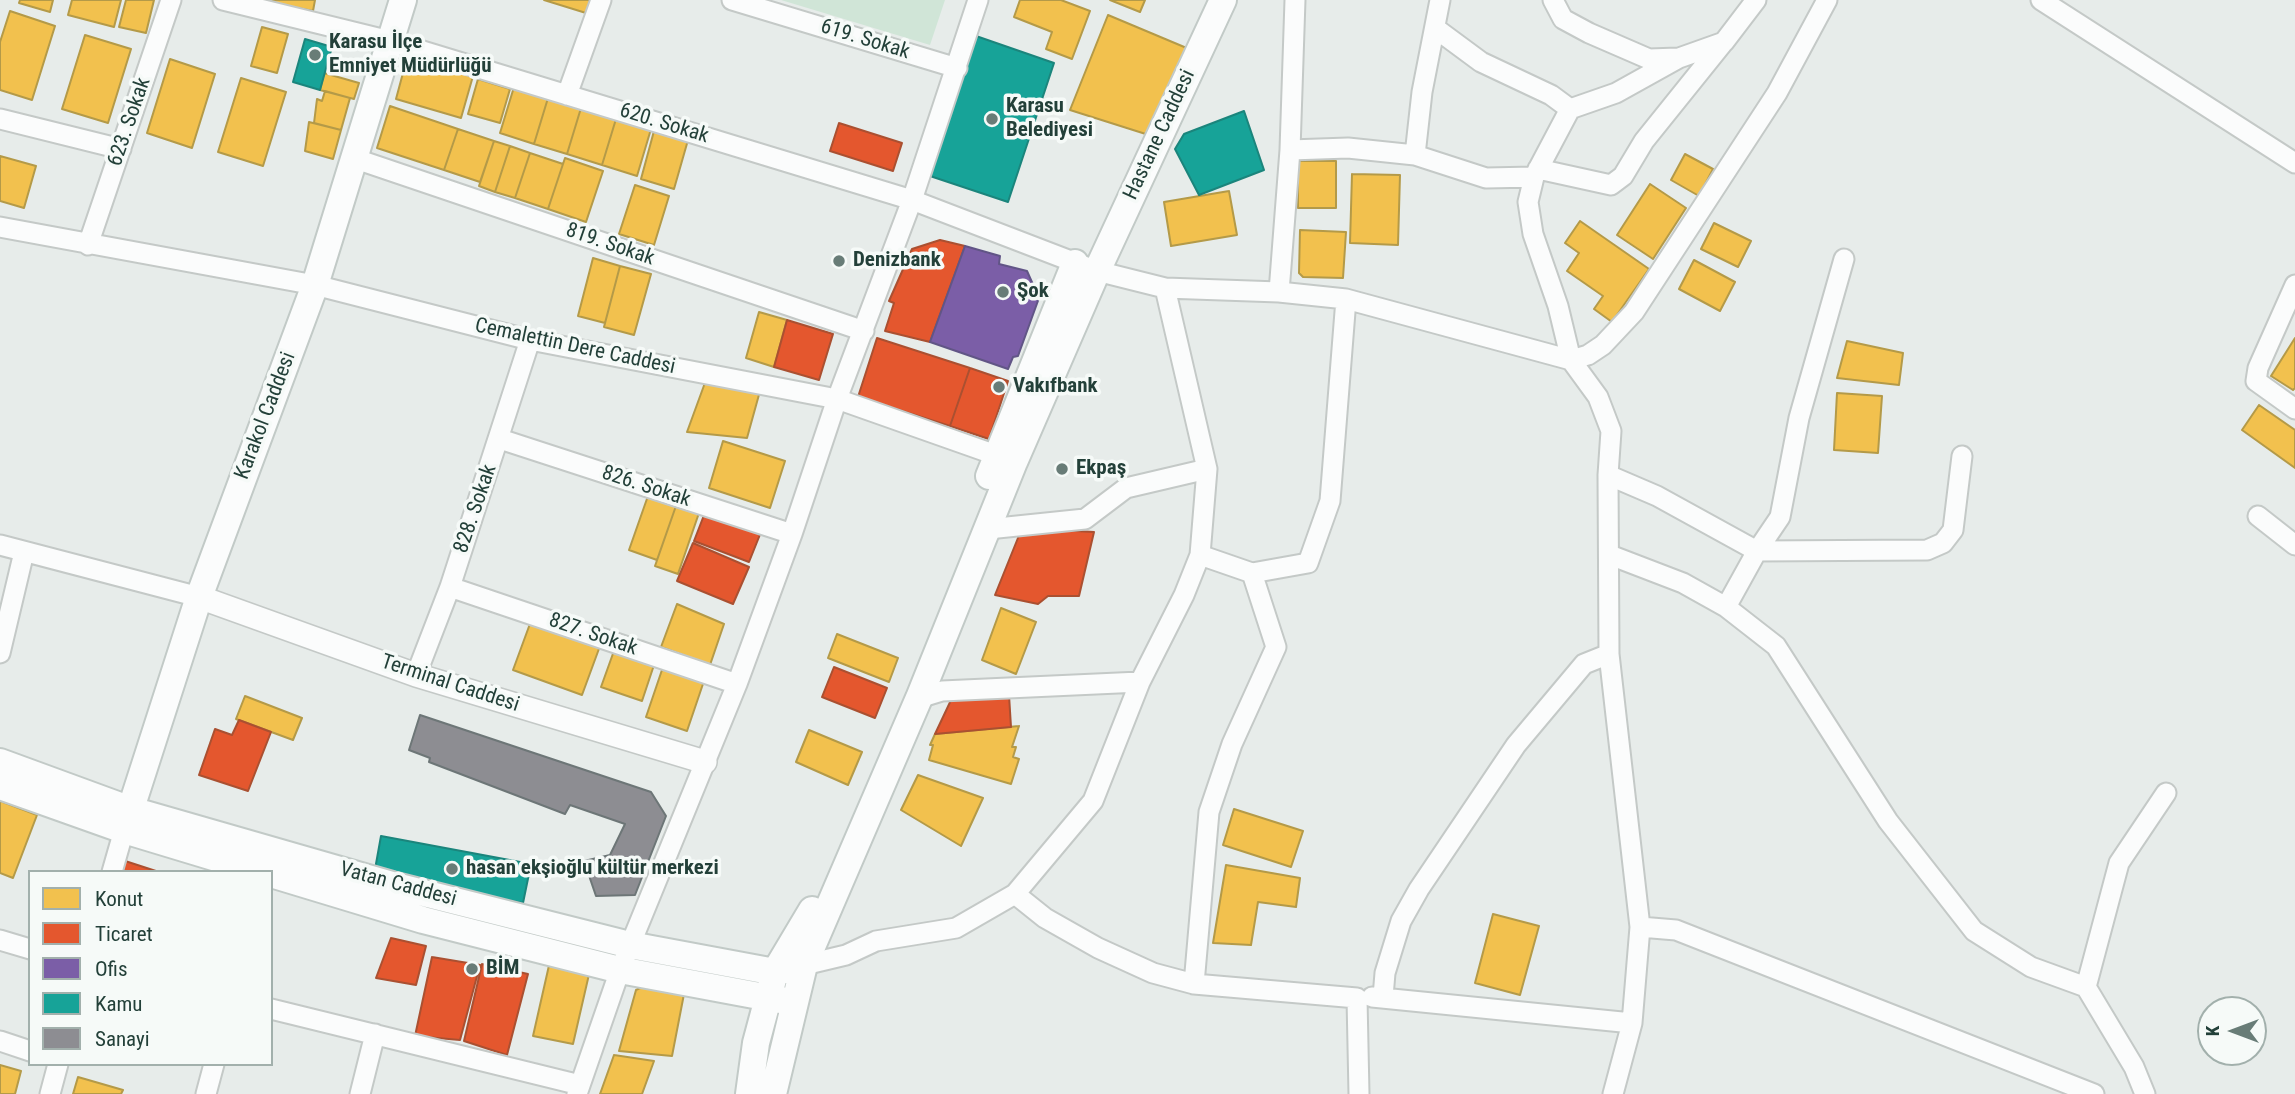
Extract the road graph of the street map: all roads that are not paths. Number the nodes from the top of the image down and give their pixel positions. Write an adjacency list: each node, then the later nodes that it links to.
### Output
1 (171, 0): 22 (street, 623. Sokak)
2 (223, 0): 15 (street, 620. Sokak)
3 (403, 0): 15 (main road, Karakol Caddesi)
4 (601, 0): 19 (street)
5 (732, 0): 18 (street, 619. Sokak)
6 (978, 0): 18 (street)
7 (1223, 0): 32 (main road, Hastane Caddesi)
8 (1295, 0): 23 (street)
9 (1440, 0): 14 (street)
10 (1553, 0): 17 (street)
11 (1756, 0): 16 (street)
12 (1827, 0): 40 (street)
13 (2041, 0): 26 (street)
14 (1435, 28): 20 (street); 24 (street)
15 (390, 41): 19 (street, 620. Sokak); 25 (main road, Karakol Caddesi)
16 (1724, 42): 17 (street); 27 (street)
17 (1679, 58): 20 (street)
18 (957, 68): 28 (street)
19 (567, 95): 28 (street, 620. Sokak)
20 (1570, 109): 27 (street)
21 (0, 119): 22 (street)
22 (121, 149): 30 (street, 623. Sokak)
23 (1290, 150): 24 (street); 36 (street)
24 (1415, 155): 27 (street)
25 (356, 159): 33 (main road, Karakol Caddesi); 38 (street, 819. Sokak)
26 (2295, 163)
27 (1536, 173): 40 (street)
28 (912, 200): 32 (street, 620. Sokak); 38 (street)
29 (0, 227): 30 (street, Cemalettin Dere Caddesi)
30 (89, 245): 33 (street, Cemalettin Dere Caddesi)
31 (1844, 259): 53 (street)
32 (1086, 267): 35 (street, 620. Sokak); 45 (main road, Hastane Caddesi)
33 (316, 285): 39 (street, Cemalettin Dere Caddesi); 59 (main road, Karakol Caddesi)
34 (2295, 285): 42 (street)
35 (1165, 288): 36 (street, 620. Sokak); 46 (street)
36 (1279, 292): 37 (street, 620. Sokak)
37 (1346, 299): 40 (street, 620. Sokak); 57 (street)
38 (864, 331): 41 (street)
39 (530, 340): 41 (street, Cemalettin Dere Caddesi); 43 (street, 828. Sokak)
40 (1571, 360): 47 (street)
41 (837, 400): 45 (street, Cemalettin Dere Caddesi); 50 (street)
42 (2295, 409)
43 (500, 439): 50 (street, 826. Sokak); 58 (street, 828. Sokak)
44 (1962, 456): 53 (street)
45 (1006, 458): 49 (main road); 81 (main road)
46 (1207, 468): 49 (street); 55 (street)
47 (1608, 475): 53 (street); 56 (street)
48 (2258, 516): 52 (street)
49 (988, 529): 66 (main road)
50 (792, 534): 65 (street)
51 (0, 545): 54 (street)
52 (2295, 545)
53 (1757, 551): 60 (street)
54 (24, 552): 59 (street); 61 (street)
55 (1200, 555): 57 (street); 64 (street)
56 (1610, 555): 60 (street); 62 (street)
57 (1252, 573): 82 (street)
58 (450, 587): 63 (street, 828. Sokak); 65 (street, 827. Sokak)
59 (199, 597): 63 (street, Terminal Caddesi); 71 (main road, Karakol Caddesi)
60 (1726, 607): 83 (street)
61 (0, 653)
62 (1609, 654): 76 (street); 84 (street)
63 (416, 675): 68 (street, Terminal Caddesi)
64 (1140, 682): 66 (street); 75 (street)
65 (737, 684): 68 (street)
66 (919, 698): 80 (main road)
67 (0, 762): 71 (main road, Vatan Caddesi)
68 (705, 762): 79 (street)
69 (0, 786): 71 (main road, Vatan Caddesi)
70 (2166, 793): 83 (street)
71 (127, 820): 72 (street); 73 (main road, Vatan Caddesi); 79 (main road, Vatan Caddesi)
72 (112, 870)
73 (257, 870)
74 (273, 875): 79 (main road, Vatan Caddesi)
75 (1014, 894): 80 (street); 82 (street)
76 (1640, 927): 89 (street); 103 (street)
77 (0, 940): 78 (street)
78 (28, 948)
79 (625, 958): 81 (main road, Vatan Caddesi); 85 (main road, Vatan Caddesi); 95 (street)
80 (804, 965): 81 (main road, Vatan Caddesi); 87 (main road)
81 (775, 972): 85 (main road)
82 (1194, 984): 86 (street)
83 (2085, 987): 104 (street)
84 (1383, 997): 86 (street); 89 (street)
85 (768, 998): 87 (main road, Vatan Caddesi); 99 (main road)
86 (1357, 998): 101 (street)
87 (796, 1003): 100 (main road)
88 (273, 1009): 90 (street)
89 (1632, 1023): 102 (street)
90 (376, 1034): 95 (street); 98 (street)
91 (0, 1041): 92 (street)
92 (28, 1050)
93 (57, 1066): 96 (street)
94 (213, 1066): 97 (street)
95 (578, 1089)
96 (50, 1094)
97 (206, 1094)
98 (360, 1094)
99 (749, 1094)
100 (773, 1094)
101 (1359, 1094)
102 (1613, 1094)
103 (2094, 1094)
104 (2145, 1094)

